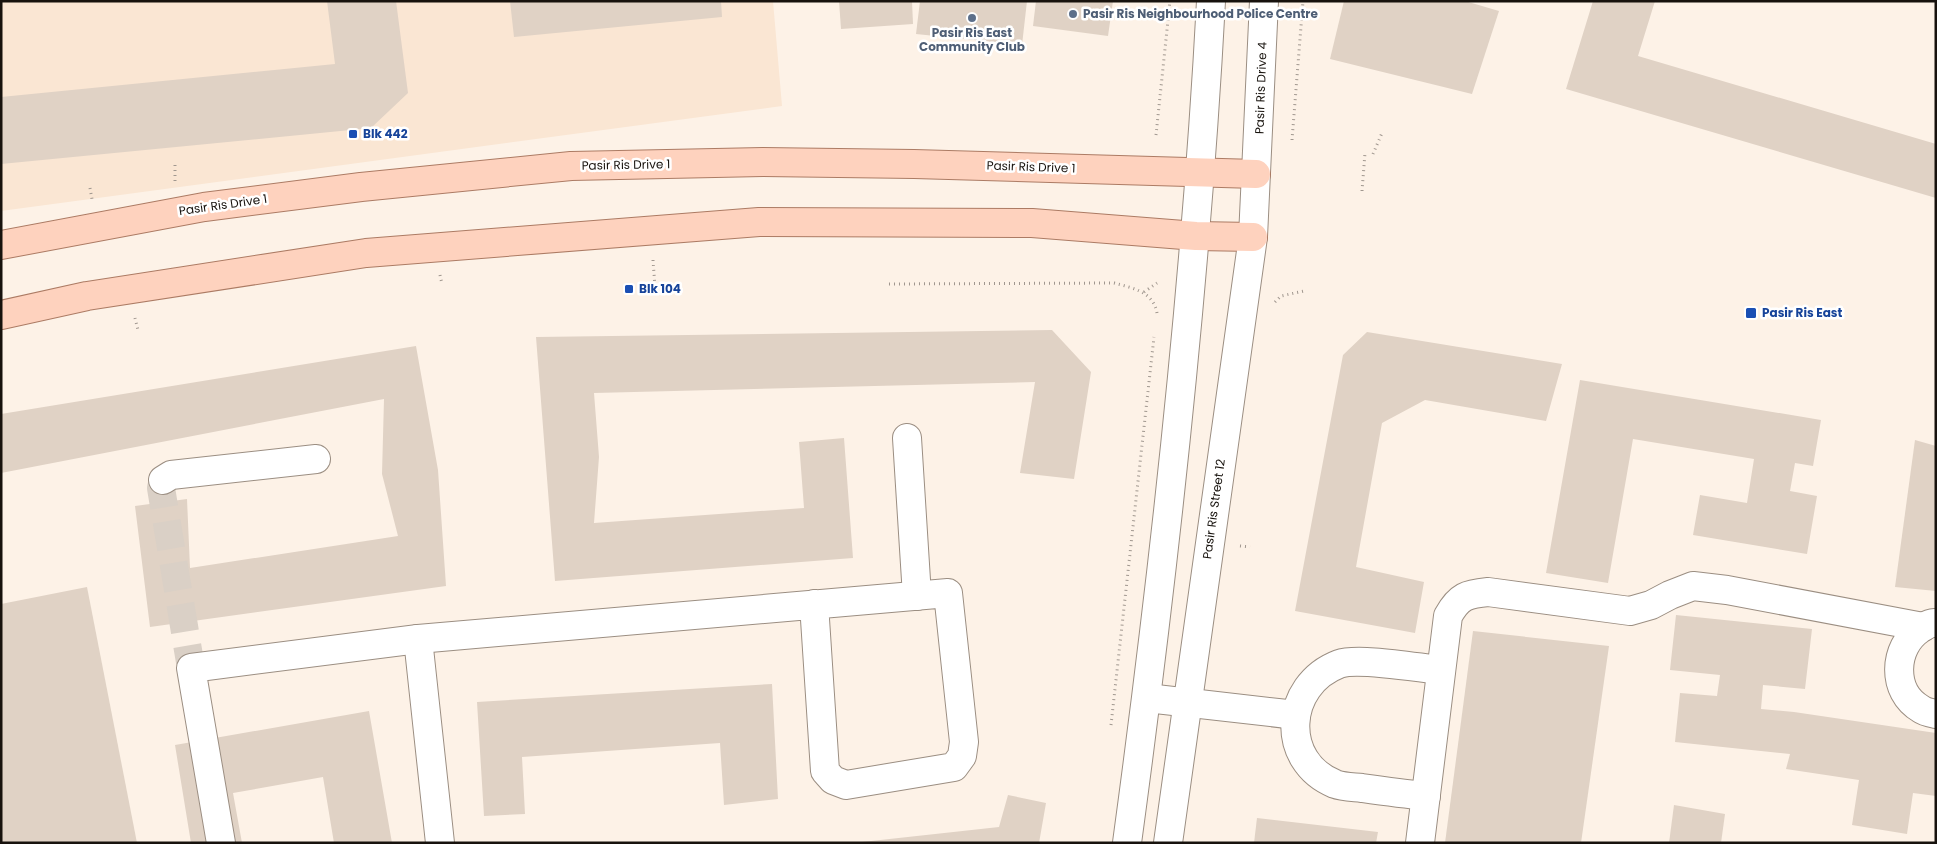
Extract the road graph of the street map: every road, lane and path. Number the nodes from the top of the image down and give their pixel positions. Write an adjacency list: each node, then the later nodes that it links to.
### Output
1 (1170, 1): 6 (path)
2 (1211, 1): 11 (street)
3 (1264, 1): 12 (street, Pasir Ris Drive 4)
4 (1303, 1): 7 (path)
5 (1382, 133): 9 (path)
6 (1156, 135)
7 (1292, 140)
8 (1365, 152): 15 (path)
9 (1373, 154)
10 (175, 165): 13 (path)
11 (1201, 173): 12 (main road, Pasir Ris Drive 1); 17 (street); 19 (main road, Pasir Ris Drive 1)
12 (1256, 174): 18 (street, Pasir Ris Street 12)
13 (175, 178)
14 (90, 188): 16 (path)
15 (1362, 191)
16 (92, 199)
17 (1196, 236): 18 (main road); 23 (main road); 34 (street)
18 (1253, 237): 35 (street, Pasir Ris Street 12)
19 (1, 245)
20 (1157, 283): 22 (path)
21 (889, 284): 22 (path)
22 (1144, 292): 24 (path)
23 (1, 315)
24 (1156, 321)
25 (1155, 330): 38 (path)
26 (907, 438): 29 (street)
27 (316, 459): 28 (street)
28 (163, 480)
29 (918, 596): 30 (street); 30 (street)
30 (814, 604): 32 (street)
31 (1929, 625): 33 (street); 36 (street)
32 (418, 639): 40 (street); 41 (street)
33 (1442, 670): 37 (street); 39 (street)
34 (1147, 698): 35 (street); 42 (street)
35 (1188, 703): 37 (street); 43 (street, Pasir Ris Street 12)
36 (1936, 714)
37 (1296, 715): 39 (street)
38 (1110, 734)
39 (1426, 796): 44 (street)
40 (221, 843)
41 (440, 843)
42 (1127, 843)
43 (1168, 843)
44 (1420, 843)

